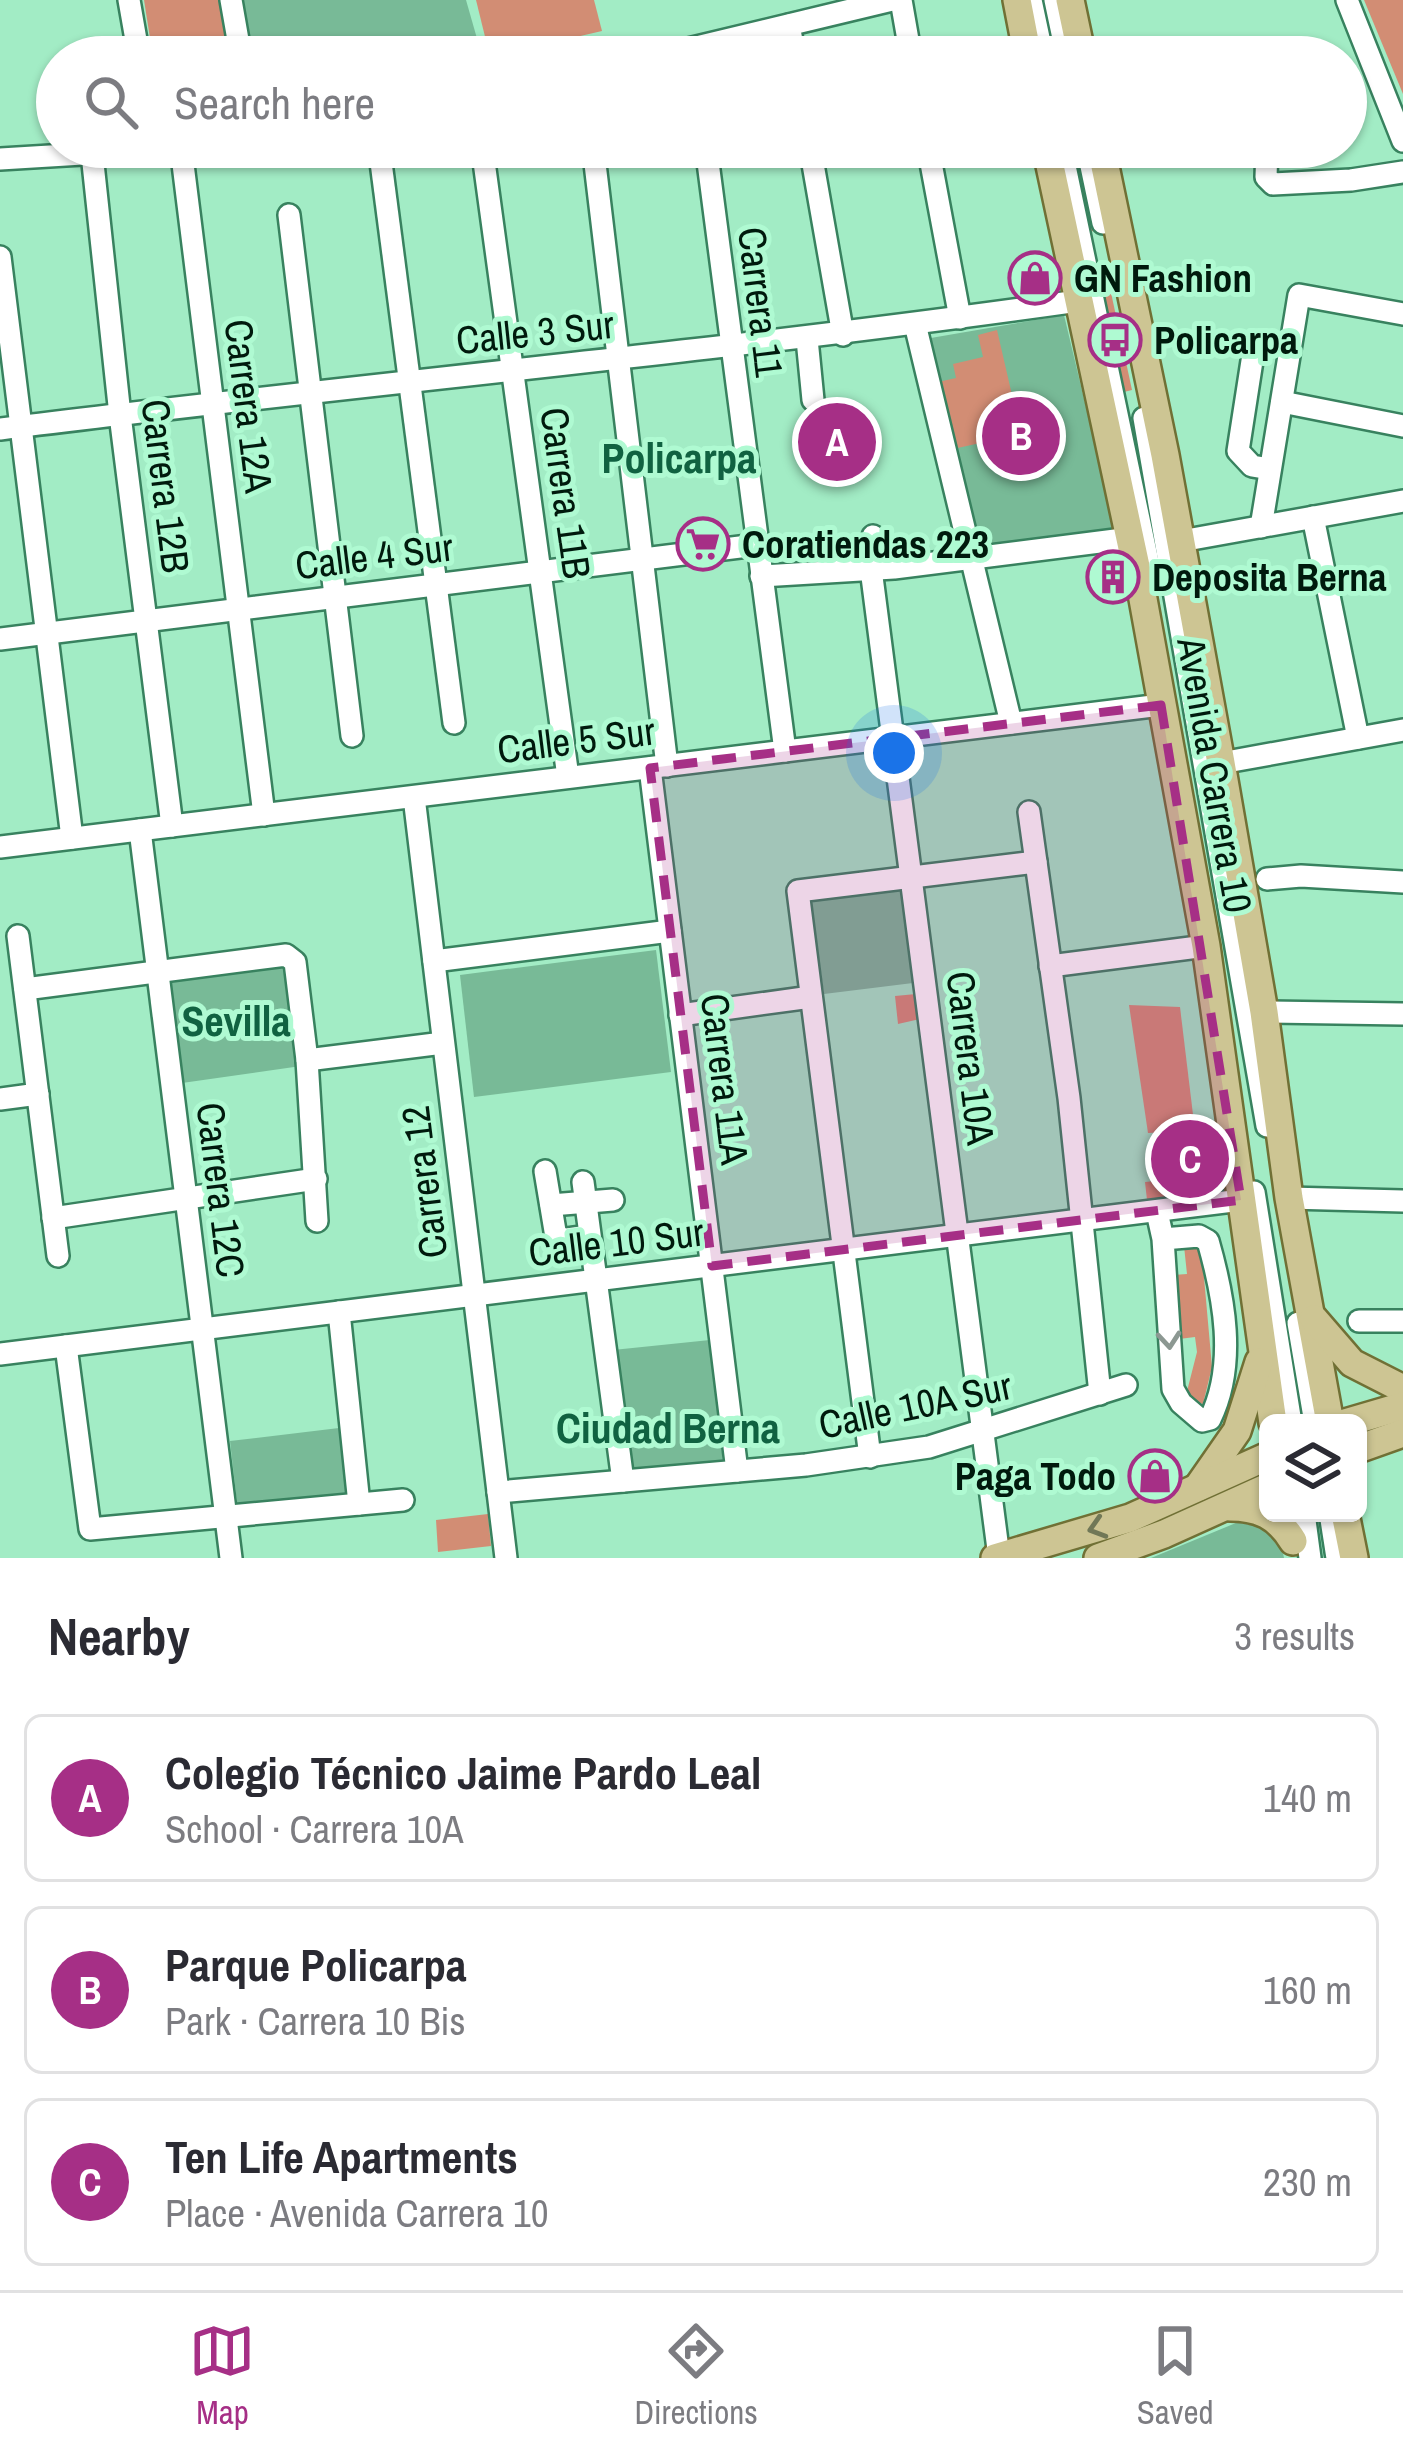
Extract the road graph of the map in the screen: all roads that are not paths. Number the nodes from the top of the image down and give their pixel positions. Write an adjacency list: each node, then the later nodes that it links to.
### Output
1 (129, 0): 10 (street)
2 (231, 0): 11 (street)
3 (897, 0): 9 (street); 14 (street)
4 (1017, 0): 15 (main road)
5 (1031, 0): 16 (street)
6 (1055, 0): 17 (street)
7 (1070, 0): 18 (main road)
8 (1347, 0): 19 (street)
9 (789, 25): 12 (street); 13 (street)
10 (135, 36)
11 (237, 36)
12 (750, 36)
13 (791, 36)
14 (906, 36)
15 (1024, 36)
16 (1039, 36)
17 (1063, 36)
18 (1078, 36)
19 (1361, 36)
20 (1367, 50): 21 (street)
21 (1403, 141)
22 (36, 157): 23 (street)
23 (0, 159)
24 (94, 168): 55 (street, Carrera 12B)
25 (184, 168): 53 (street, Carrera 12A)
26 (382, 168): 50 (street)
27 (485, 168): 49 (street, Carrera 11B)
28 (595, 168): 48 (street, Carrera 11A)
29 (708, 168): 46 (street, Carrera 11)
30 (814, 168): 44 (street)
31 (932, 168): 42 (street)
32 (1050, 168): 40 (main road, Avenida Carrera 10)
33 (1065, 168): 150 (street)
34 (1092, 168): 151 (street)
35 (1105, 168): 64 (main road, Avenida Carrera 10)
36 (1266, 168): 37 (street)
37 (1403, 172)
38 (289, 215): 51 (street)
39 (0, 257): 57 (street)
40 (1078, 301): 42 (street, Calle 3 Sur); 63 (main road, Avenida Carrera 10)
41 (1403, 314): 54 (street)
42 (960, 318): 43 (street, Calle 3 Sur)
43 (915, 325): 44 (street, Calle 3 Sur); 66 (street)
44 (843, 335): 45 (street, Calle 3 Sur)
45 (807, 339): 46 (street, Calle 3 Sur); 52 (street)
46 (729, 348): 48 (street, Calle 3 Sur); 65 (street, Carrera 11)
47 (1254, 348): 58 (street)
48 (618, 360): 49 (street, Calle 3 Sur); 67 (street, Carrera 11A)
49 (513, 371): 50 (street, Calle 3 Sur); 69 (street, Carrera 11B)
50 (410, 382): 51 (street, Calle 3 Sur); 71 (street)
51 (310, 392): 53 (street, Calle 3 Sur); 72 (street)
52 (813, 400)
53 (213, 402): 55 (street, Calle 3 Sur); 73 (street, Carrera 12A)
54 (1282, 402): 56 (street); 58 (street)
55 (120, 415): 57 (street, Calle 3 Sur); 74 (street, Carrera 12B)
56 (1403, 426)
57 (10, 428): 75 (street)
58 (1270, 469): 61 (street)
59 (1403, 501): 60 (street)
60 (1313, 517): 61 (street); 83 (street)
61 (1261, 526): 64 (street)
62 (873, 536): 68 (street, Carrera 10A)
63 (1131, 538): 66 (street); 77 (main road, Avenida Carrera 10)
64 (1181, 541): 85 (main road, Avenida Carrera 10)
65 (756, 545): 67 (street, Calle 4 Sur); 70 (street, Carrera 11)
66 (971, 558): 68 (street); 79 (street)
67 (643, 560): 69 (street, Calle 4 Sur); 86 (street, Carrera 11A)
68 (875, 569): 70 (street); 82 (street, Carrera 10A)
69 (540, 572): 71 (street, Calle 4 Sur); 87 (street, Carrera 11B)
70 (761, 576): 84 (street, Carrera 11)
71 (436, 585): 72 (street, Calle 4 Sur); 78 (street)
72 (335, 597): 73 (street, Calle 4 Sur); 81 (street)
73 (238, 609): 74 (street, Calle 4 Sur); 90 (street, Carrera 12A)
74 (146, 620): 75 (street, Calle 4 Sur); 91 (street, Carrera 12B)
75 (47, 633): 76 (street, Calle 4 Sur); 93 (street)
76 (0, 639)
77 (1161, 705): 79 (street, Calle 5 Sur); 101 (main road, Avenida Carrera 10)
78 (454, 723)
79 (1011, 723): 82 (street, Calle 5 Sur)
80 (1403, 730): 83 (street)
81 (352, 736)
82 (893, 738): 84 (street, Calle 5 Sur); 96 (street, Carrera 10A)
83 (1358, 738): 85 (street)
84 (785, 751): 86 (street, Calle 5 Sur)
85 (1221, 763): 107 (main road, Avenida Carrera 10)
86 (658, 767): 87 (street, Calle 5 Sur); 99 (street, Carrera 11A)
87 (568, 777): 88 (street, Calle 5 Sur)
88 (414, 796): 90 (street, Calle 5 Sur); 102 (street, Carrera 12)
89 (1029, 812): 95 (street)
90 (264, 815): 91 (street, Calle 5 Sur)
91 (172, 826): 92 (street, Calle 5 Sur)
92 (140, 830): 93 (street, Calle 5 Sur); 104 (street, Carrera 12C)
93 (72, 838): 94 (street, Calle 5 Sur)
94 (0, 847)
95 (1036, 862): 96 (street); 103 (street)
96 (911, 878): 106 (street); 128 (street, Carrera 10A)
97 (1267, 879): 98 (street)
98 (1403, 882)
99 (670, 931): 102 (street); 109 (street, Carrera 11A)
100 (18, 936): 105 (street)
101 (1206, 946): 103 (street); 120 (main road, Avenida Carrera 10)
102 (434, 961): 110 (street, Carrera 12)
103 (1050, 966): 125 (street)
104 (158, 971): 105 (street); 111 (street); 118 (street, Carrera 12C)
105 (25, 989): 112 (street)
106 (811, 998): 109 (street); 130 (street)
107 (1264, 1012): 108 (street); 117 (main road, Avenida Carrera 10)
108 (1403, 1014)
109 (680, 1015): 132 (street, Carrera 11A)
110 (443, 1042): 111 (street); 134 (street, Carrera 12)
111 (308, 1060): 115 (street)
112 (38, 1094): 113 (street); 124 (street)
113 (0, 1099)
114 (545, 1171): 122 (street)
115 (316, 1180): 118 (street); 126 (street)
116 (584, 1192): 119 (street); 122 (street); 127 (street)
117 (1289, 1198): 121 (street); 138 (main road, Avenida Carrera 10)
118 (186, 1199): 124 (street); 141 (street, Carrera 12C)
119 (613, 1200)
120 (1241, 1200): 123 (street, Calle 10 Sur); 135 (main road, Avenida Carrera 10)
121 (1403, 1201)
122 (551, 1205): 127 (street)
123 (1157, 1212): 125 (street, Calle 10 Sur); 129 (street)
124 (53, 1218): 131 (street)
125 (1082, 1220): 128 (street, Calle 10 Sur); 147 (street)
126 (317, 1221)
127 (589, 1236): 133 (street)
128 (958, 1236): 130 (street, Calle 10 Sur); 154 (street, Carrera 10A)
129 (1163, 1239): 136 (street); 136 (street, one-way to 136)
130 (844, 1250): 132 (street, Calle 10 Sur); 157 (street)
131 (58, 1256)
132 (712, 1266): 133 (street, Calle 10 Sur); 159 (street, Carrera 11A)
133 (594, 1281): 134 (street, Calle 10 Sur); 160 (street)
134 (474, 1295): 137 (street, Calle 10 Sur); 162 (street, Carrera 12)
135 (1256, 1300): 136 (street); 143 (main road, Avenida Carrera 10)
136 (1225, 1305)
137 (339, 1312): 141 (street, Calle 10 Sur); 165 (street)
138 (1310, 1313): 146 (main road); 152 (main road, Avenida Carrera 10)
139 (1359, 1321): 140 (street)
140 (1403, 1321)
141 (202, 1329): 142 (street, Calle 10 Sur); 167 (street, Carrera 12C)
142 (66, 1346): 144 (street, Calle 10 Sur); 167 (street)
143 (1263, 1346): 149 (main road, Avenida Carrera 10); 161 (main road)
144 (0, 1354)
145 (1126, 1385): 147 (street, Calle 10A Sur)
146 (1403, 1389)
147 (1100, 1394): 154 (street, Calle 10A Sur)
148 (1403, 1406): 153 (main road)
149 (1272, 1414)
150 (1291, 1414)
151 (1313, 1414)
152 (1328, 1414)
153 (1367, 1417)
154 (983, 1432): 157 (street, Calle 10A Sur); 173 (street, Carrera 10A)
155 (1403, 1433): 156 (main road)
156 (1367, 1446)
157 (870, 1456): 159 (street, Calle 10A Sur)
158 (1259, 1460): 161 (main road)
159 (737, 1472): 160 (street, Calle 10A Sur)
160 (623, 1481): 162 (street, Calle 10A Sur)
161 (1196, 1490): 173 (main road, one-way to 173)
162 (498, 1492): 175 (street, Carrera 12)
163 (1259, 1492): 166 (main road)
164 (403, 1500): 165 (street)
165 (358, 1504): 167 (street)
166 (1226, 1508): 172 (main road); 176 (main road)
167 (226, 1516): 174 (street, Carrera 12C)
168 (1290, 1522): 172 (main road)
169 (1303, 1522): 172 (street)
170 (1331, 1522): 177 (street)
171 (1347, 1522): 178 (main road)
172 (1300, 1552)
173 (997, 1557)
174 (231, 1558)
175 (506, 1558)
176 (1098, 1558)
177 (1337, 1558)
178 (1354, 1558)

